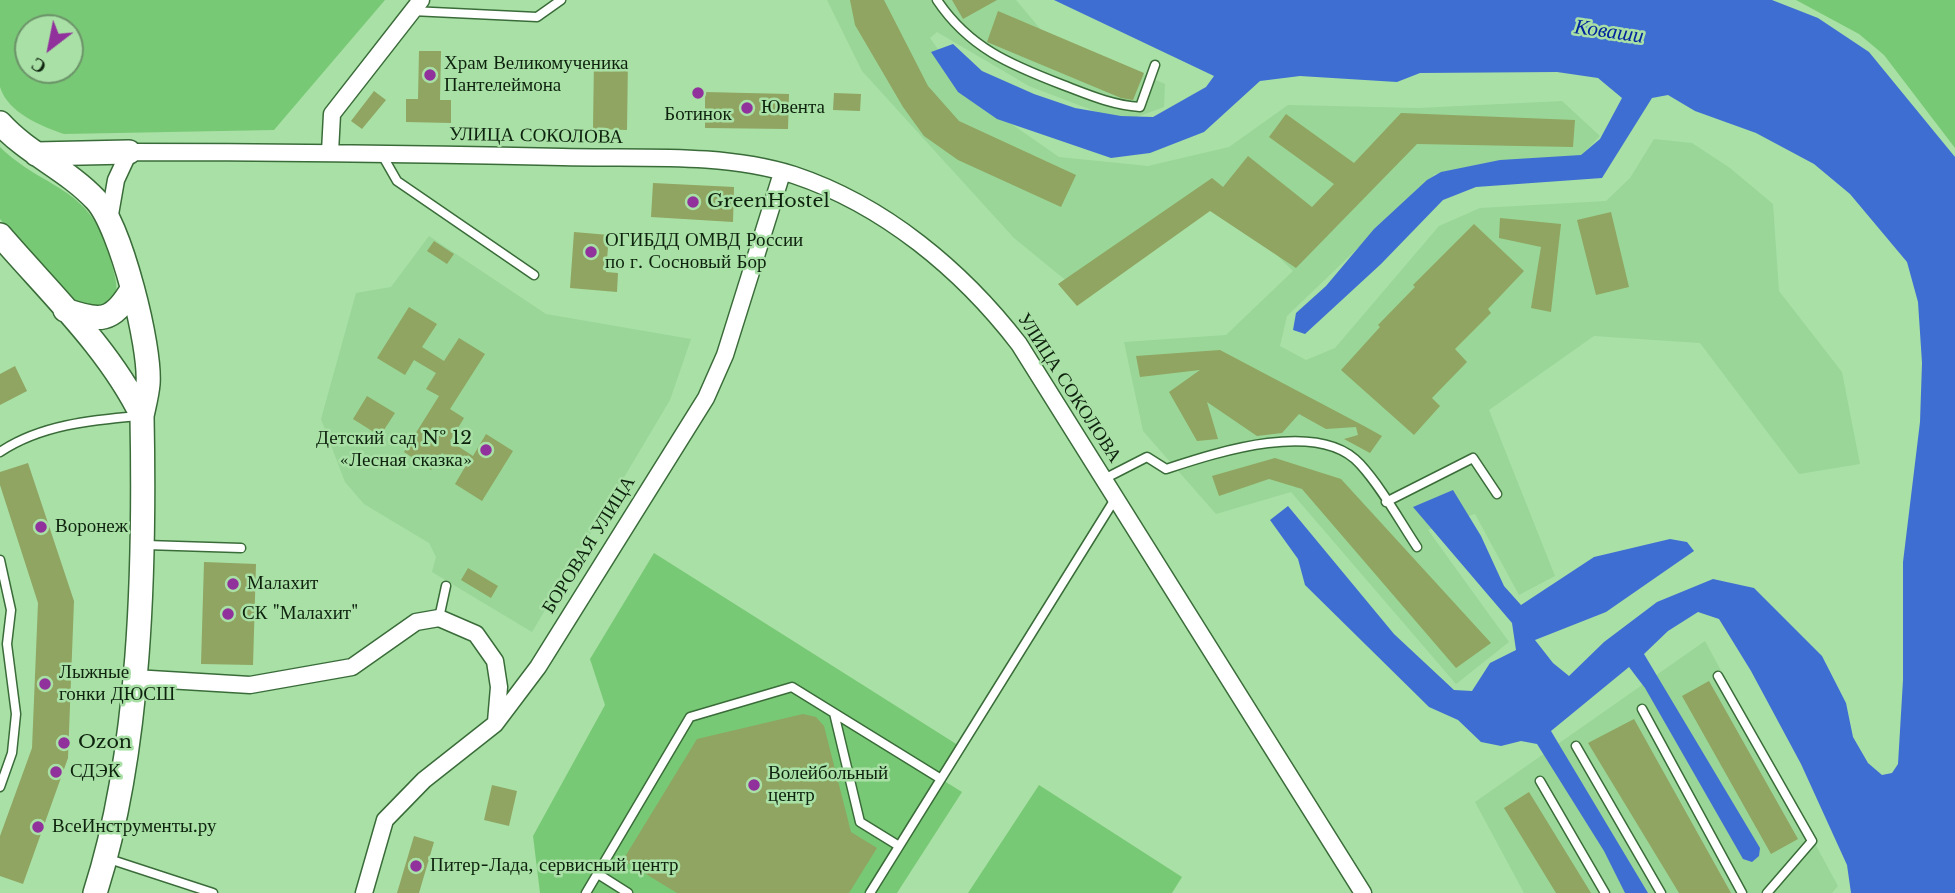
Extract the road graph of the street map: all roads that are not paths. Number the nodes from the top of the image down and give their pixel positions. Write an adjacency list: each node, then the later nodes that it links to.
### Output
1 (561, 0): 3 (lane)
2 (937, 0): 4 (lane)
3 (416, 6): 7 (street)
4 (1155, 65)
5 (0, 123): 9 (main road)
6 (129, 152): 7 (street, УЛИЦА СОКОЛОВА); 9 (main road); 11 (street)
7 (330, 152): 8 (street, УЛИЦА СОКОЛОВА)
8 (381, 153): 10 (street, УЛИЦА СОКОЛОВА); 13 (lane)
9 (36, 154): 11 (main road)
10 (782, 173): 18 (street, УЛИЦА СОКОЛОВА); 32 (street, БОРОВАЯ УЛИЦА)
11 (109, 220): 14 (main road)
12 (0, 235): 15 (main road)
13 (534, 275)
14 (132, 289): 15 (main road); 16 (main road)
15 (65, 310): 16 (main road)
16 (142, 416): 17 (lane); 22 (main road)
17 (0, 452)
18 (1104, 478): 20 (street, УЛИЦА СОКОЛОВА); 21 (lane)
19 (1497, 494): 21 (lane)
20 (1115, 499): 34 (lane); 46 (street, УЛИЦА СОКОЛОВА)
21 (1386, 502): 23 (lane)
22 (140, 545): 24 (lane); 29 (main road)
23 (1417, 547)
24 (241, 548)
25 (0, 559): 36 (lane)
26 (446, 586): 27 (lane)
27 (439, 618): 29 (street); 32 (street)
28 (1718, 676): 50 (lane)
29 (134, 678): 38 (main road)
30 (1642, 709): 49 (lane)
31 (834, 713): 34 (lane); 37 (lane); 39 (lane)
32 (495, 724): 42 (street, БОРОВАЯ УЛИЦА)
33 (1576, 746): 48 (lane)
34 (941, 779): 37 (lane)
35 (1540, 781): 47 (lane)
36 (0, 787)
37 (899, 846): 45 (lane)
38 (106, 858): 40 (main road); 41 (lane)
39 (598, 874): 43 (lane); 44 (lane)
40 (95, 893)
41 (212, 893)
42 (365, 893)
43 (586, 893)
44 (628, 893)
45 (870, 893)
46 (1363, 893)
47 (1605, 893)
48 (1661, 893)
49 (1742, 893)
50 (1767, 893)

